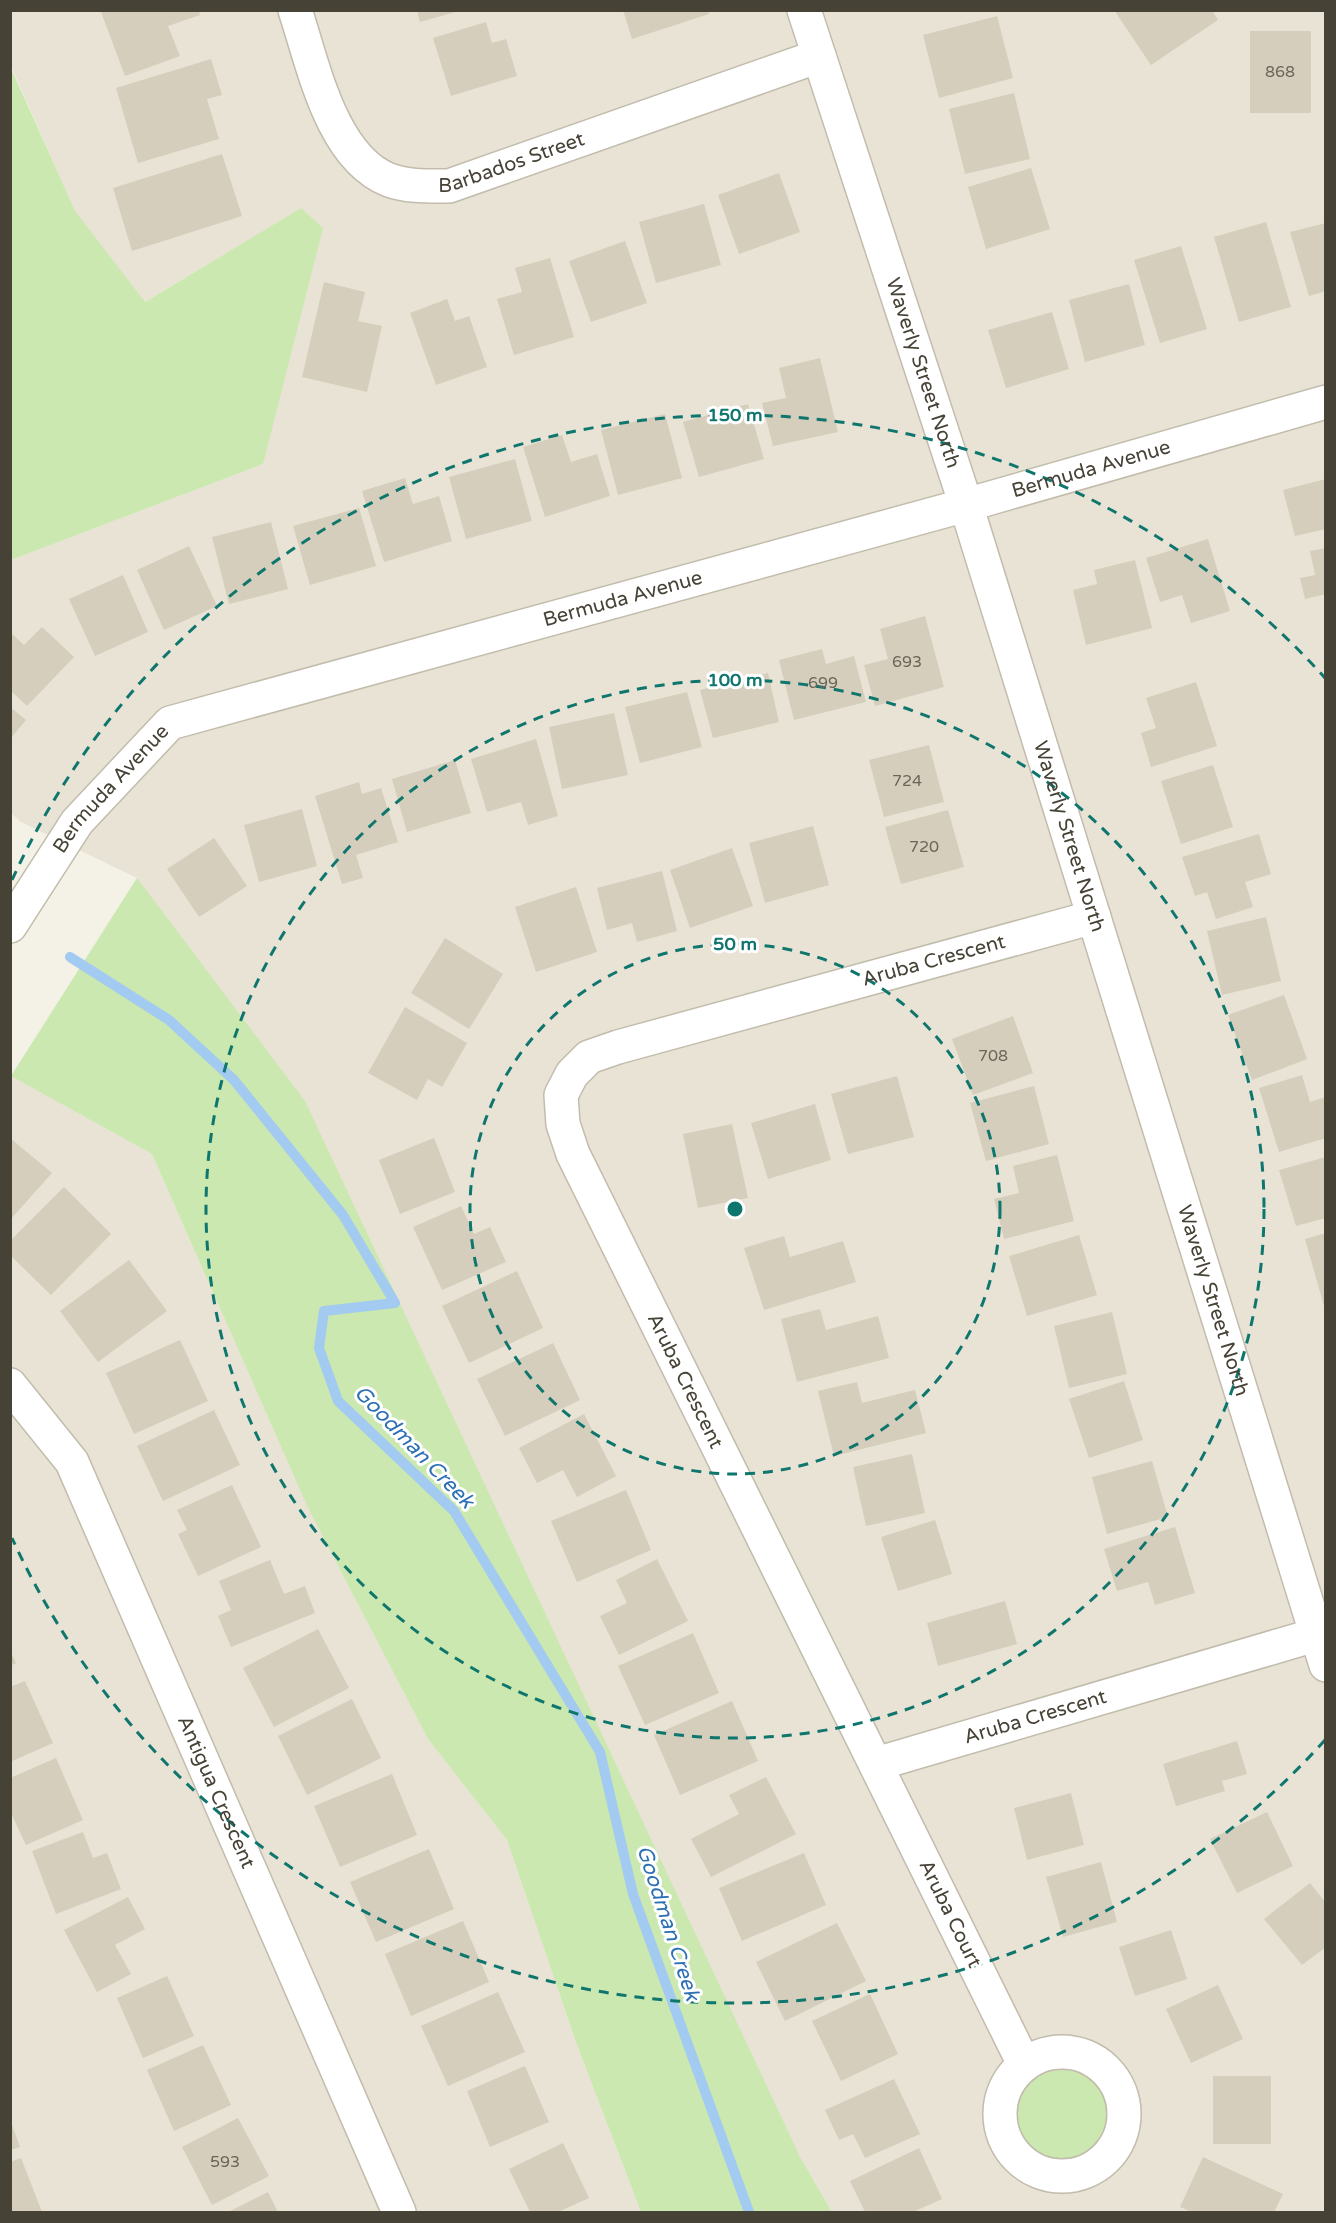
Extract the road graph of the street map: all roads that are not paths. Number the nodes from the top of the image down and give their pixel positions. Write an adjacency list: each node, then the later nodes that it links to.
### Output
1 (295, 10): 3 (street, Barbados Street)
2 (804, 10): 3 (street, Waverly Street North)
3 (819, 56): 5 (street, Waverly Street North)
4 (1326, 402): 5 (street, Bermuda Avenue)
5 (966, 505): 6 (street, Waverly Street North); 7 (street, Bermuda Avenue)
6 (1094, 917): 9 (street, Waverly Street North); 11 (street, Aruba Crescent)
7 (10, 926)
8 (10, 1385): 13 (street, Antigua Crescent)
9 (1315, 1635): 10 (street, Waverly Street North); 11 (street, Aruba Crescent)
10 (1326, 1665)
11 (876, 1764): 12 (street, Aruba Court)
12 (1024, 2064)
13 (399, 2212)

